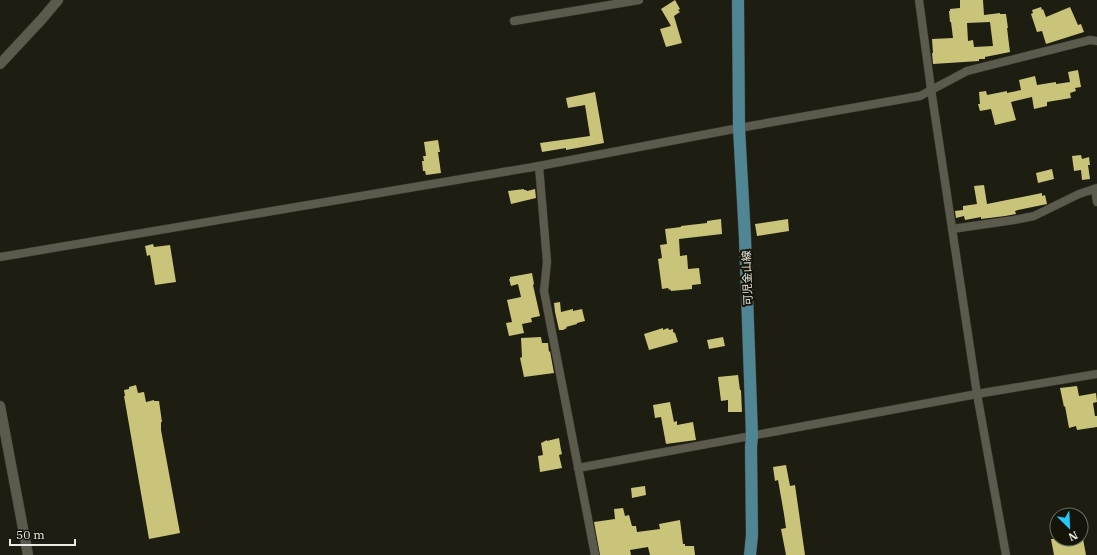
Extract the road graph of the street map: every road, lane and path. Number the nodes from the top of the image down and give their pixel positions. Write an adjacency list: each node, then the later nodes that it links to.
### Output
1 (58, 0): 7 (street)
2 (639, 0): 5 (street)
3 (738, 0): 9 (main road, 可児金山線)
4 (919, 0): 8 (street)
5 (514, 21)
6 (1097, 40): 8 (street)
7 (0, 64)
8 (931, 89): 9 (street); 13 (street)
9 (739, 128): 10 (street); 18 (main road, 可児金山線)
10 (540, 166): 14 (street); 19 (street)
11 (1096, 189): 12 (street); 13 (street)
12 (1097, 202)
13 (952, 229): 16 (street)
14 (0, 257)
15 (1097, 374): 16 (street)
16 (977, 394): 18 (street); 23 (street)
17 (0, 406): 20 (street)
18 (752, 436): 19 (street); 22 (main road, 可児金山線)
19 (578, 468): 21 (street)
20 (28, 555)
21 (595, 555)
22 (750, 555)
23 (1006, 555)

